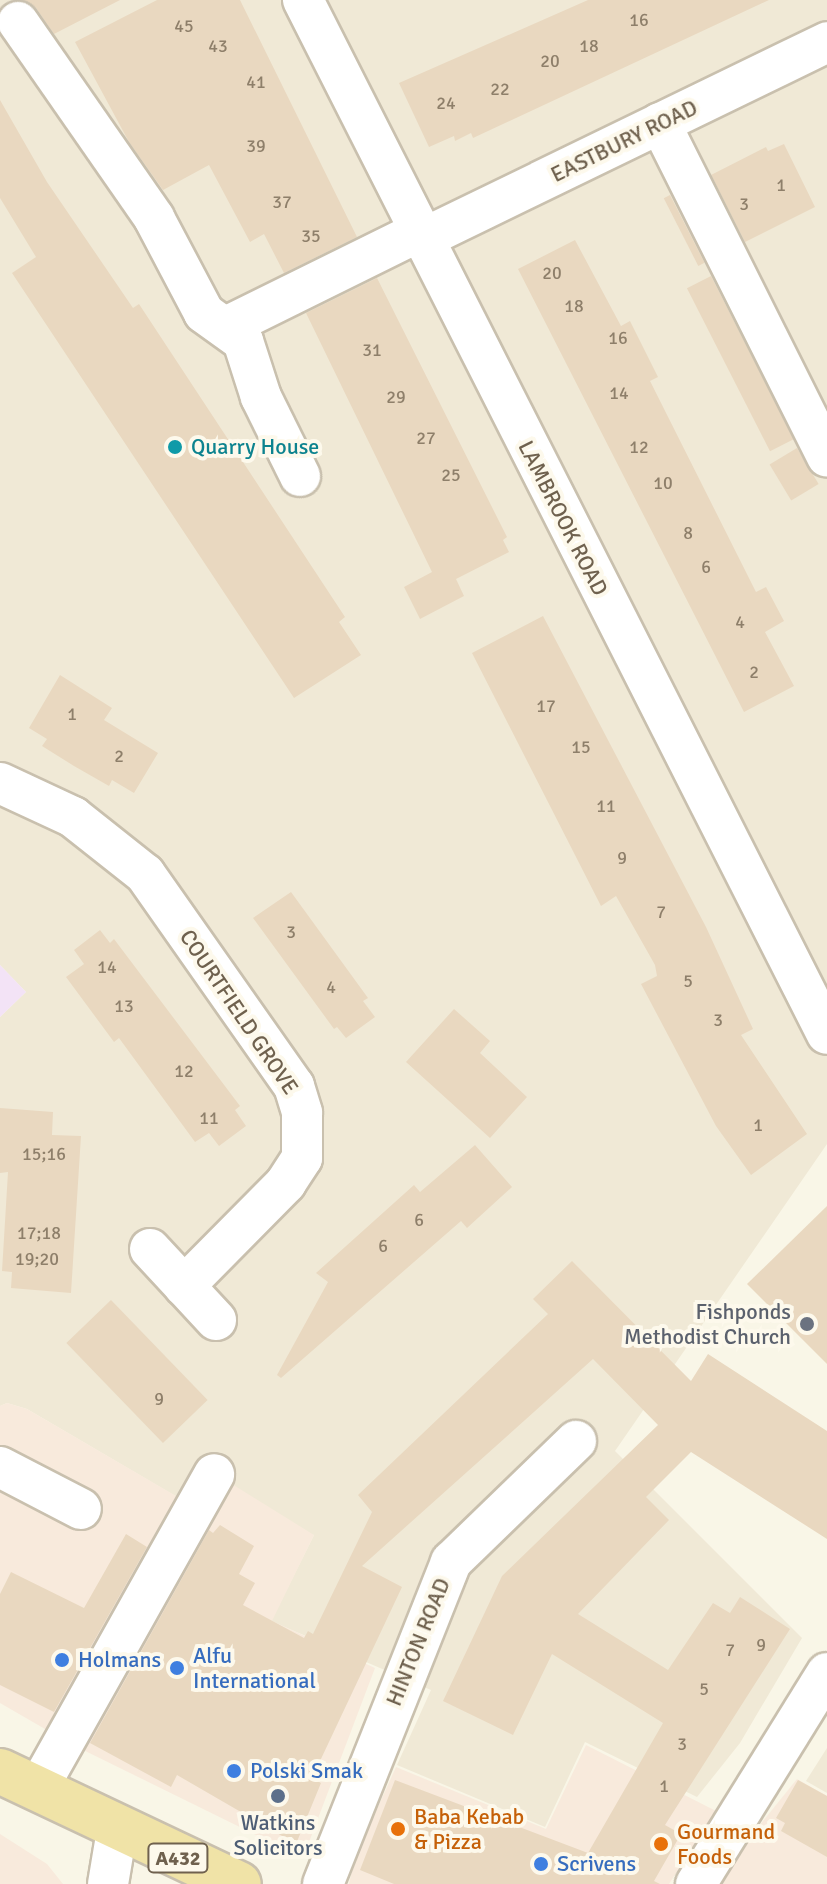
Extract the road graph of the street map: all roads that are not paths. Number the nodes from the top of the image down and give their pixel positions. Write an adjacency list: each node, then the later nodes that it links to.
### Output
1 (311, 3): 5 (street, LAMBROOK ROAD)
2 (18, 22): 6 (street)
3 (827, 42): 4 (street, EASTBURY ROAD)
4 (660, 123): 5 (street, EASTBURY ROAD); 7 (street)
5 (418, 236): 6 (street, EASTBURY ROAD); 10 (street, LAMBROOK ROAD)
6 (226, 327): 8 (street)
7 (827, 457)
8 (300, 476)
9 (0, 783): 12 (street, COURTFIELD GROVE)
10 (827, 1034)
11 (150, 1249): 12 (street)
12 (184, 1286): 13 (street)
13 (216, 1320)
14 (576, 1441): 23 (street, HINTON ROAD)
15 (0, 1467): 17 (street)
16 (214, 1474): 19 (street)
17 (81, 1509)
18 (827, 1673): 24 (street)
19 (18, 1780): 20 (main road, A432)
20 (117, 1830): 21 (street); 22 (main road, A432)
21 (108, 1884)
22 (239, 1884)
23 (323, 1884)
24 (696, 1884)

